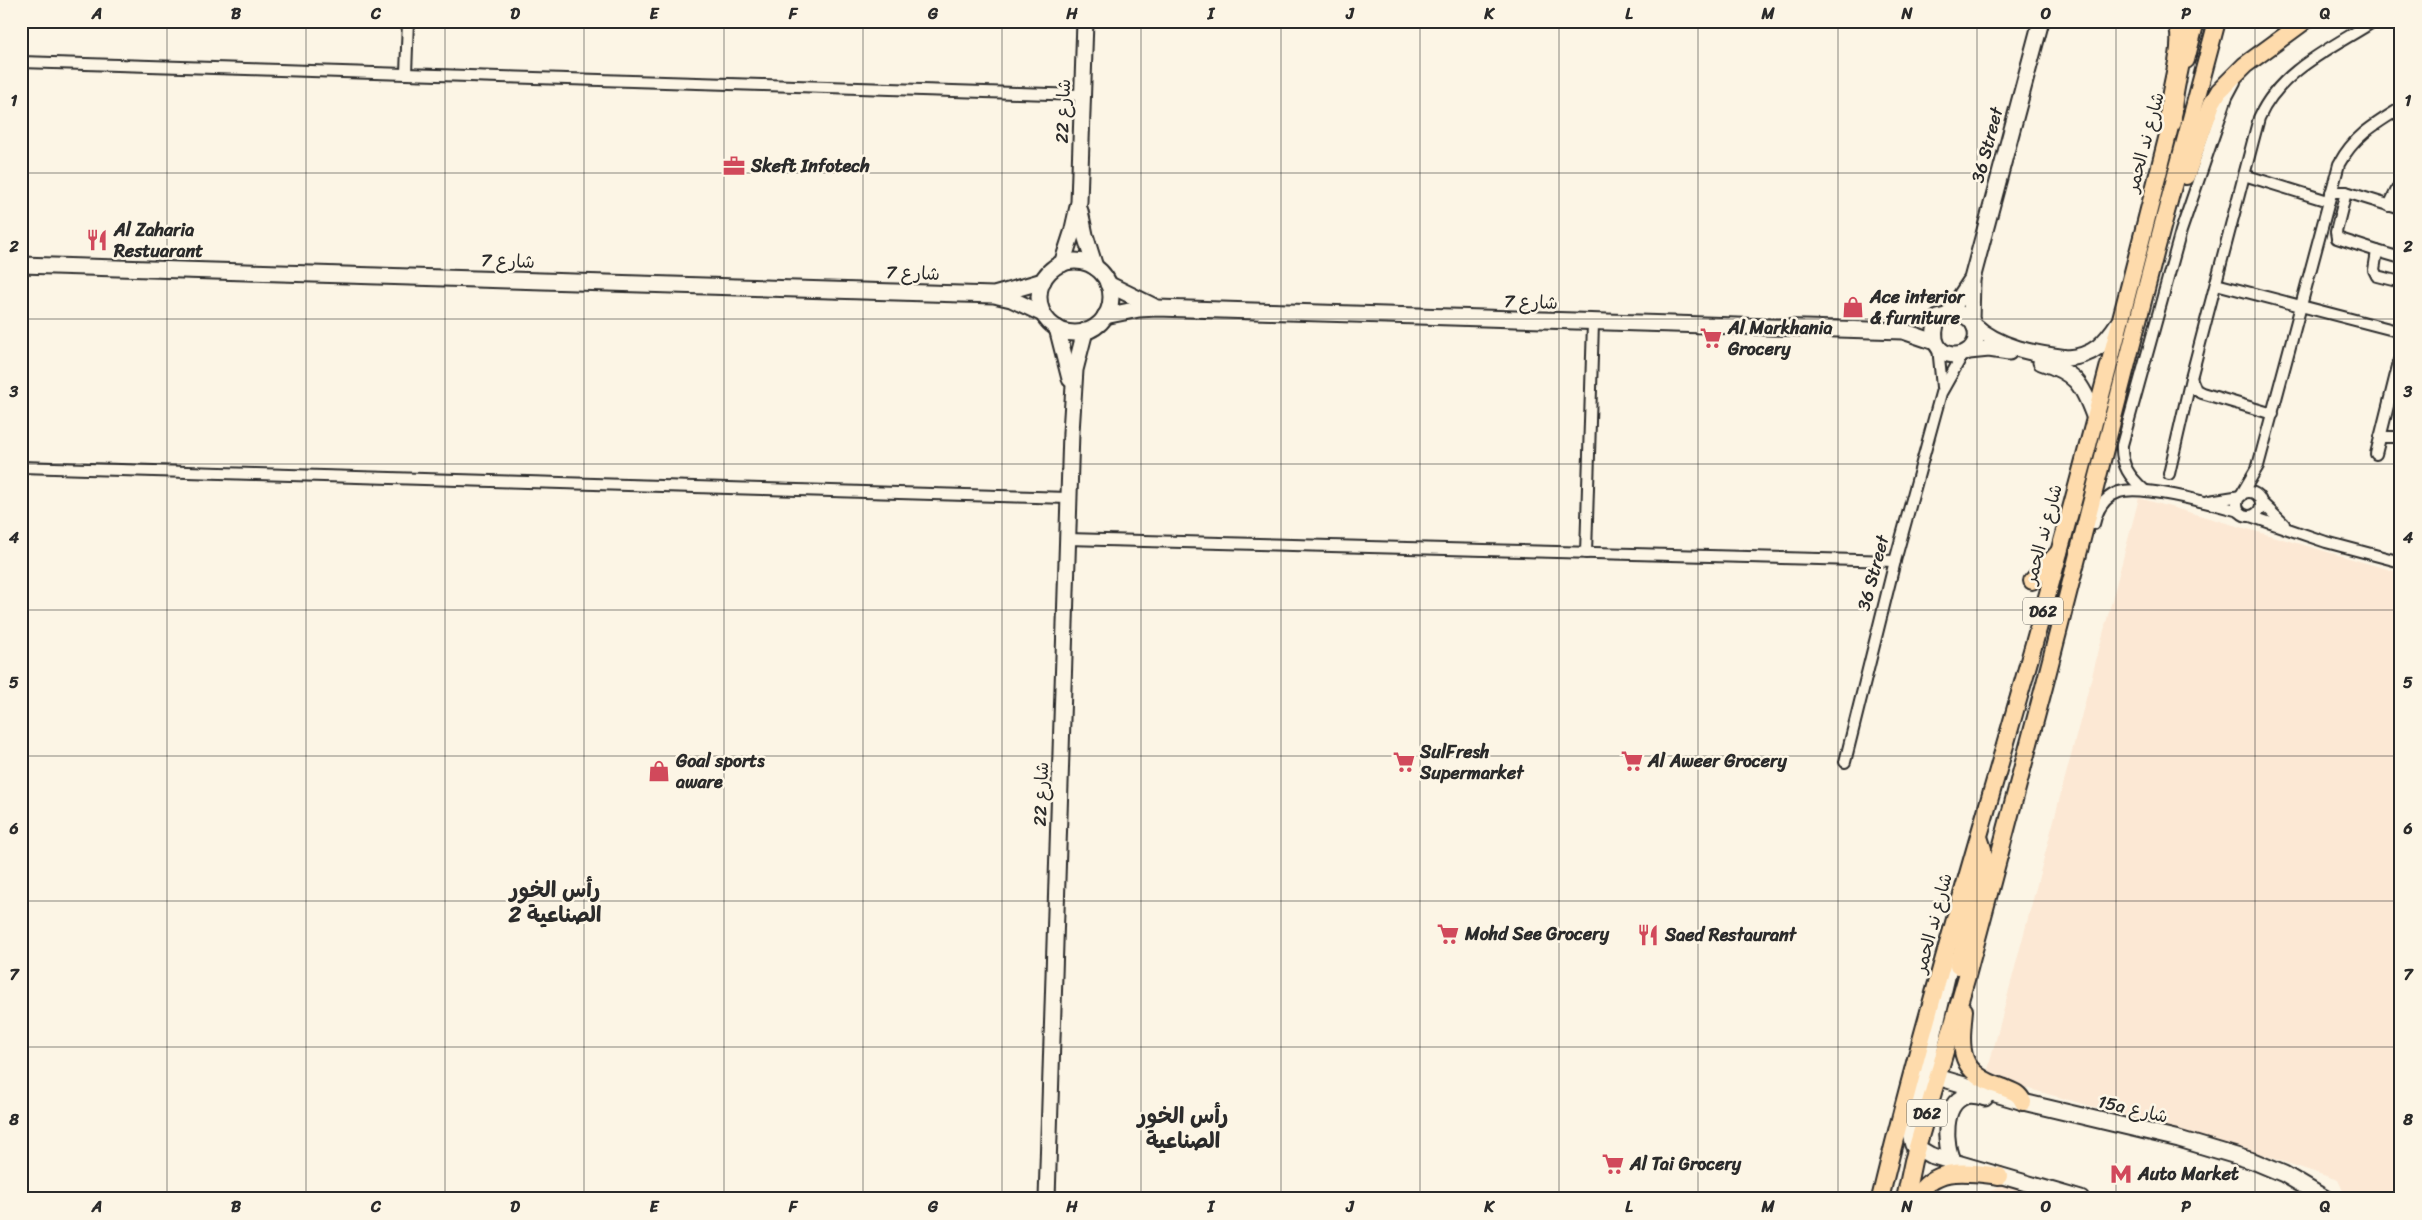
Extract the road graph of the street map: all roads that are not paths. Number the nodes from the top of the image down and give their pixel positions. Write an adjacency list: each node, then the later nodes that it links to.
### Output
1 (408, 21): 11 (street)
2 (1084, 21): 12 (street, شارع 22)
3 (2041, 21): 28 (street, 36 Street)
4 (2179, 21): 14 (highway)
5 (2196, 21): 14 (main road, شارع ند الحمر / D62)
6 (2218, 21): 22 (main road, شارع ند الحمر / D62)
7 (2305, 21): 9 (main road)
8 (2374, 21): 15 (street)
9 (2259, 57): 22 (main road); 62 (street)
10 (21, 62): 11 (street)
11 (406, 73): 12 (street)
12 (1082, 95): 19 (street, شارع 22)
13 (2401, 108): 18 (street)
14 (2171, 122): 39 (main road, شارع ند الحمر / D62)
15 (2244, 175): 18 (street); 32 (street)
16 (2401, 181): 20 (street)
17 (2346, 192): 18 (street); 20 (street); 23 (street)
18 (2330, 196): 34 (street)
19 (1079, 202): 25 (street, شارع 22); 27 (street, شارع 22)
20 (2389, 206): 21 (street)
21 (2401, 209)
22 (2156, 250): 73 (main road, شارع ند الحمر / D62)
23 (2377, 251): 24 (street); 30 (street)
24 (2401, 258)
25 (1062, 264): 27 (street); 29 (street)
26 (21, 265): 33 (street, شارع 7)
27 (1095, 267): 31 (street)
28 (1972, 278): 38 (street, 36 Street); 41 (street, 36 Street)
29 (1043, 281): 33 (street, شارع 7); 36 (street)
30 (2401, 282)
31 (1108, 284): 35 (street); 37 (street)
32 (2216, 284): 34 (street); 49 (street)
33 (994, 295): 36 (street, شارع 7)
34 (2301, 306): 45 (street); 54 (street)
35 (1157, 308): 37 (street, شارع 7); 40 (street, شارع 7)
36 (1044, 314): 42 (street)
37 (1105, 316): 43 (street)
38 (1944, 316): 41 (street); 44 (street, شارع 7); 46 (street)
39 (2122, 316): 41 (street); 55 (main road, شارع ند الحمر / D62)
40 (1593, 323): 44 (street, شارع 7); 72 (street)
41 (1973, 323): 47 (street)
42 (1057, 328): 43 (street); 50 (street, شارع 22)
43 (1085, 331): 50 (street, شارع 22)
44 (1903, 331): 46 (street, شارع 7)
45 (2401, 332)
46 (1936, 344): 47 (street); 52 (street, 36 Street)
47 (1966, 352): 52 (street, 36 Street); 55 (street)
48 (2401, 354): 56 (street)
49 (2191, 378): 51 (street); 53 (street)
50 (1072, 390): 64 (street, شارع 22)
51 (2202, 393): 53 (street); 54 (street)
52 (1941, 394): 74 (street, 36 Street)
53 (2186, 406): 61 (street)
54 (2272, 414): 59 (street)
55 (2094, 416): 71 (main road, شارع ند الحمر / D62)
56 (2380, 437): 57 (street); 58 (street)
57 (2401, 438)
58 (2376, 454)
59 (2258, 466): 63 (street); 65 (street)
60 (21, 467): 64 (street)
61 (2169, 474)
62 (2144, 490): 66 (street); 73 (street)
63 (2241, 496): 65 (street); 66 (street); 67 (street)
64 (1068, 498): 70 (street, شارع 22)
65 (2260, 499): 68 (street); 69 (street)
66 (2196, 501): 67 (street)
67 (2239, 511): 68 (street)
68 (2250, 516): 69 (street)
69 (2288, 528): 75 (street)
70 (1067, 539): 72 (street); 87 (street, شارع 22)
71 (2060, 550): 76 (main road); 78 (main road, شارع ند الحمر / D62)
72 (1586, 553): 74 (street)
73 (2078, 555): 79 (main road, شارع ند الحمر / D62)
74 (1895, 561): 77 (street, 36 Street)
75 (2401, 562)
76 (2032, 581)
77 (1845, 762)
78 (1978, 835): 80 (main road); 81 (main road, شارع ند الحمر / D62)
79 (1967, 976): 80 (main road, شارع ند الحمر / D62); 82 (main road)
80 (1945, 1050): 81 (main road, شارع ند الحمر / D62)
81 (1924, 1079): 82 (street, 15a شارع); 83 (main road, شارع ند الحمر / D62); 84 (main road, شارع ند الحمر / D62)
82 (2023, 1102): 85 (street); 93 (street, 15a شارع)
83 (1893, 1146): 88 (main road, شارع ند الحمر / D62); 89 (main road)
84 (1916, 1149): 85 (street); 90 (main road, شارع ند الحمر / D62)
85 (1953, 1162): 86 (street)
86 (2000, 1176): 91 (main road); 92 (street)
87 (1047, 1199)
88 (1880, 1199)
89 (1899, 1199)
90 (1905, 1199)
91 (1915, 1199)
92 (2081, 1199)
93 (2326, 1199)

